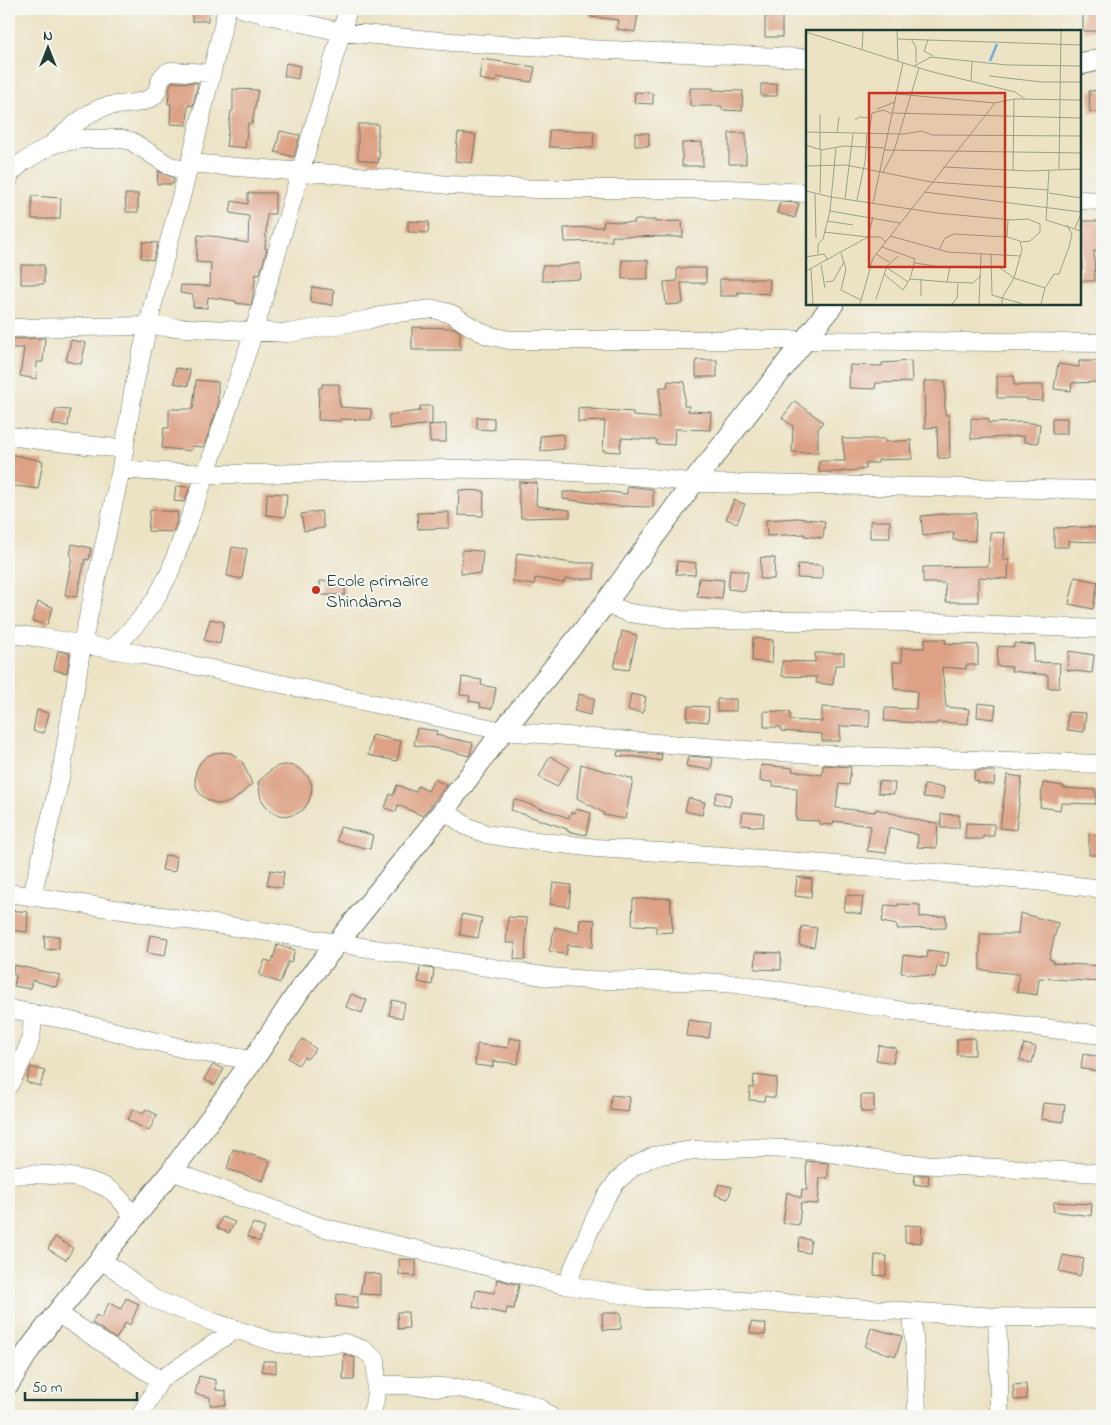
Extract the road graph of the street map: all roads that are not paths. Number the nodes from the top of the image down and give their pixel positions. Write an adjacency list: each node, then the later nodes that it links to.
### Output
1 (227, 9): 8 (street)
2 (243, 9): 4 (street)
3 (348, 9): 4 (street)
4 (341, 32): 5 (street); 11 (street)
5 (806, 58)
6 (1102, 59): 7 (street)
7 (1081, 64)
8 (211, 73): 9 (street); 10 (street)
9 (51, 145): 10 (street); 12 (street)
10 (189, 167): 11 (street); 17 (street)
11 (301, 171): 13 (street); 19 (street)
12 (9, 179)
13 (806, 193)
14 (1081, 200): 15 (street)
15 (1102, 201)
16 (833, 305): 20 (street)
17 (149, 326): 18 (street); 19 (street); 23 (street)
18 (9, 328)
19 (254, 331): 20 (street); 25 (street)
20 (805, 340): 21 (street); 26 (street)
21 (1102, 343)
22 (9, 436): 23 (street)
23 (125, 449): 24 (street)
24 (122, 469): 25 (street); 31 (street)
25 (206, 474): 26 (street); 32 (street)
26 (693, 483): 27 (street); 28 (street)
27 (1102, 490)
28 (605, 604): 29 (street); 33 (street)
29 (1102, 629)
30 (9, 634): 31 (street)
31 (82, 645): 32 (street); 38 (street)
32 (112, 650): 33 (street)
33 (502, 731): 34 (street); 35 (street)
34 (1102, 764)
35 (444, 810): 36 (street); 39 (street)
36 (1102, 889)
37 (9, 893): 38 (street)
38 (32, 896): 39 (street)
39 (337, 943): 42 (street); 43 (street)
40 (9, 1009): 41 (street)
41 (32, 1013): 43 (street); 44 (street)
42 (1102, 1034)
43 (253, 1060): 45 (street)
44 (9, 1085)
45 (172, 1172): 48 (street); 50 (street)
46 (1102, 1173): 50 (street)
47 (9, 1175): 48 (street)
48 (134, 1218): 49 (street)
49 (101, 1260): 51 (street); 55 (street)
50 (566, 1285): 52 (street)
51 (57, 1313): 56 (street); 57 (street)
52 (912, 1313): 53 (street); 62 (street)
53 (998, 1317): 54 (street); 63 (street)
54 (1102, 1318)
55 (236, 1329): 56 (street); 58 (street)
56 (160, 1380): 59 (street)
57 (9, 1383)
58 (376, 1385): 60 (street); 61 (street)
59 (140, 1416)
60 (370, 1416)
61 (550, 1416)
62 (917, 1416)
63 (998, 1416)

